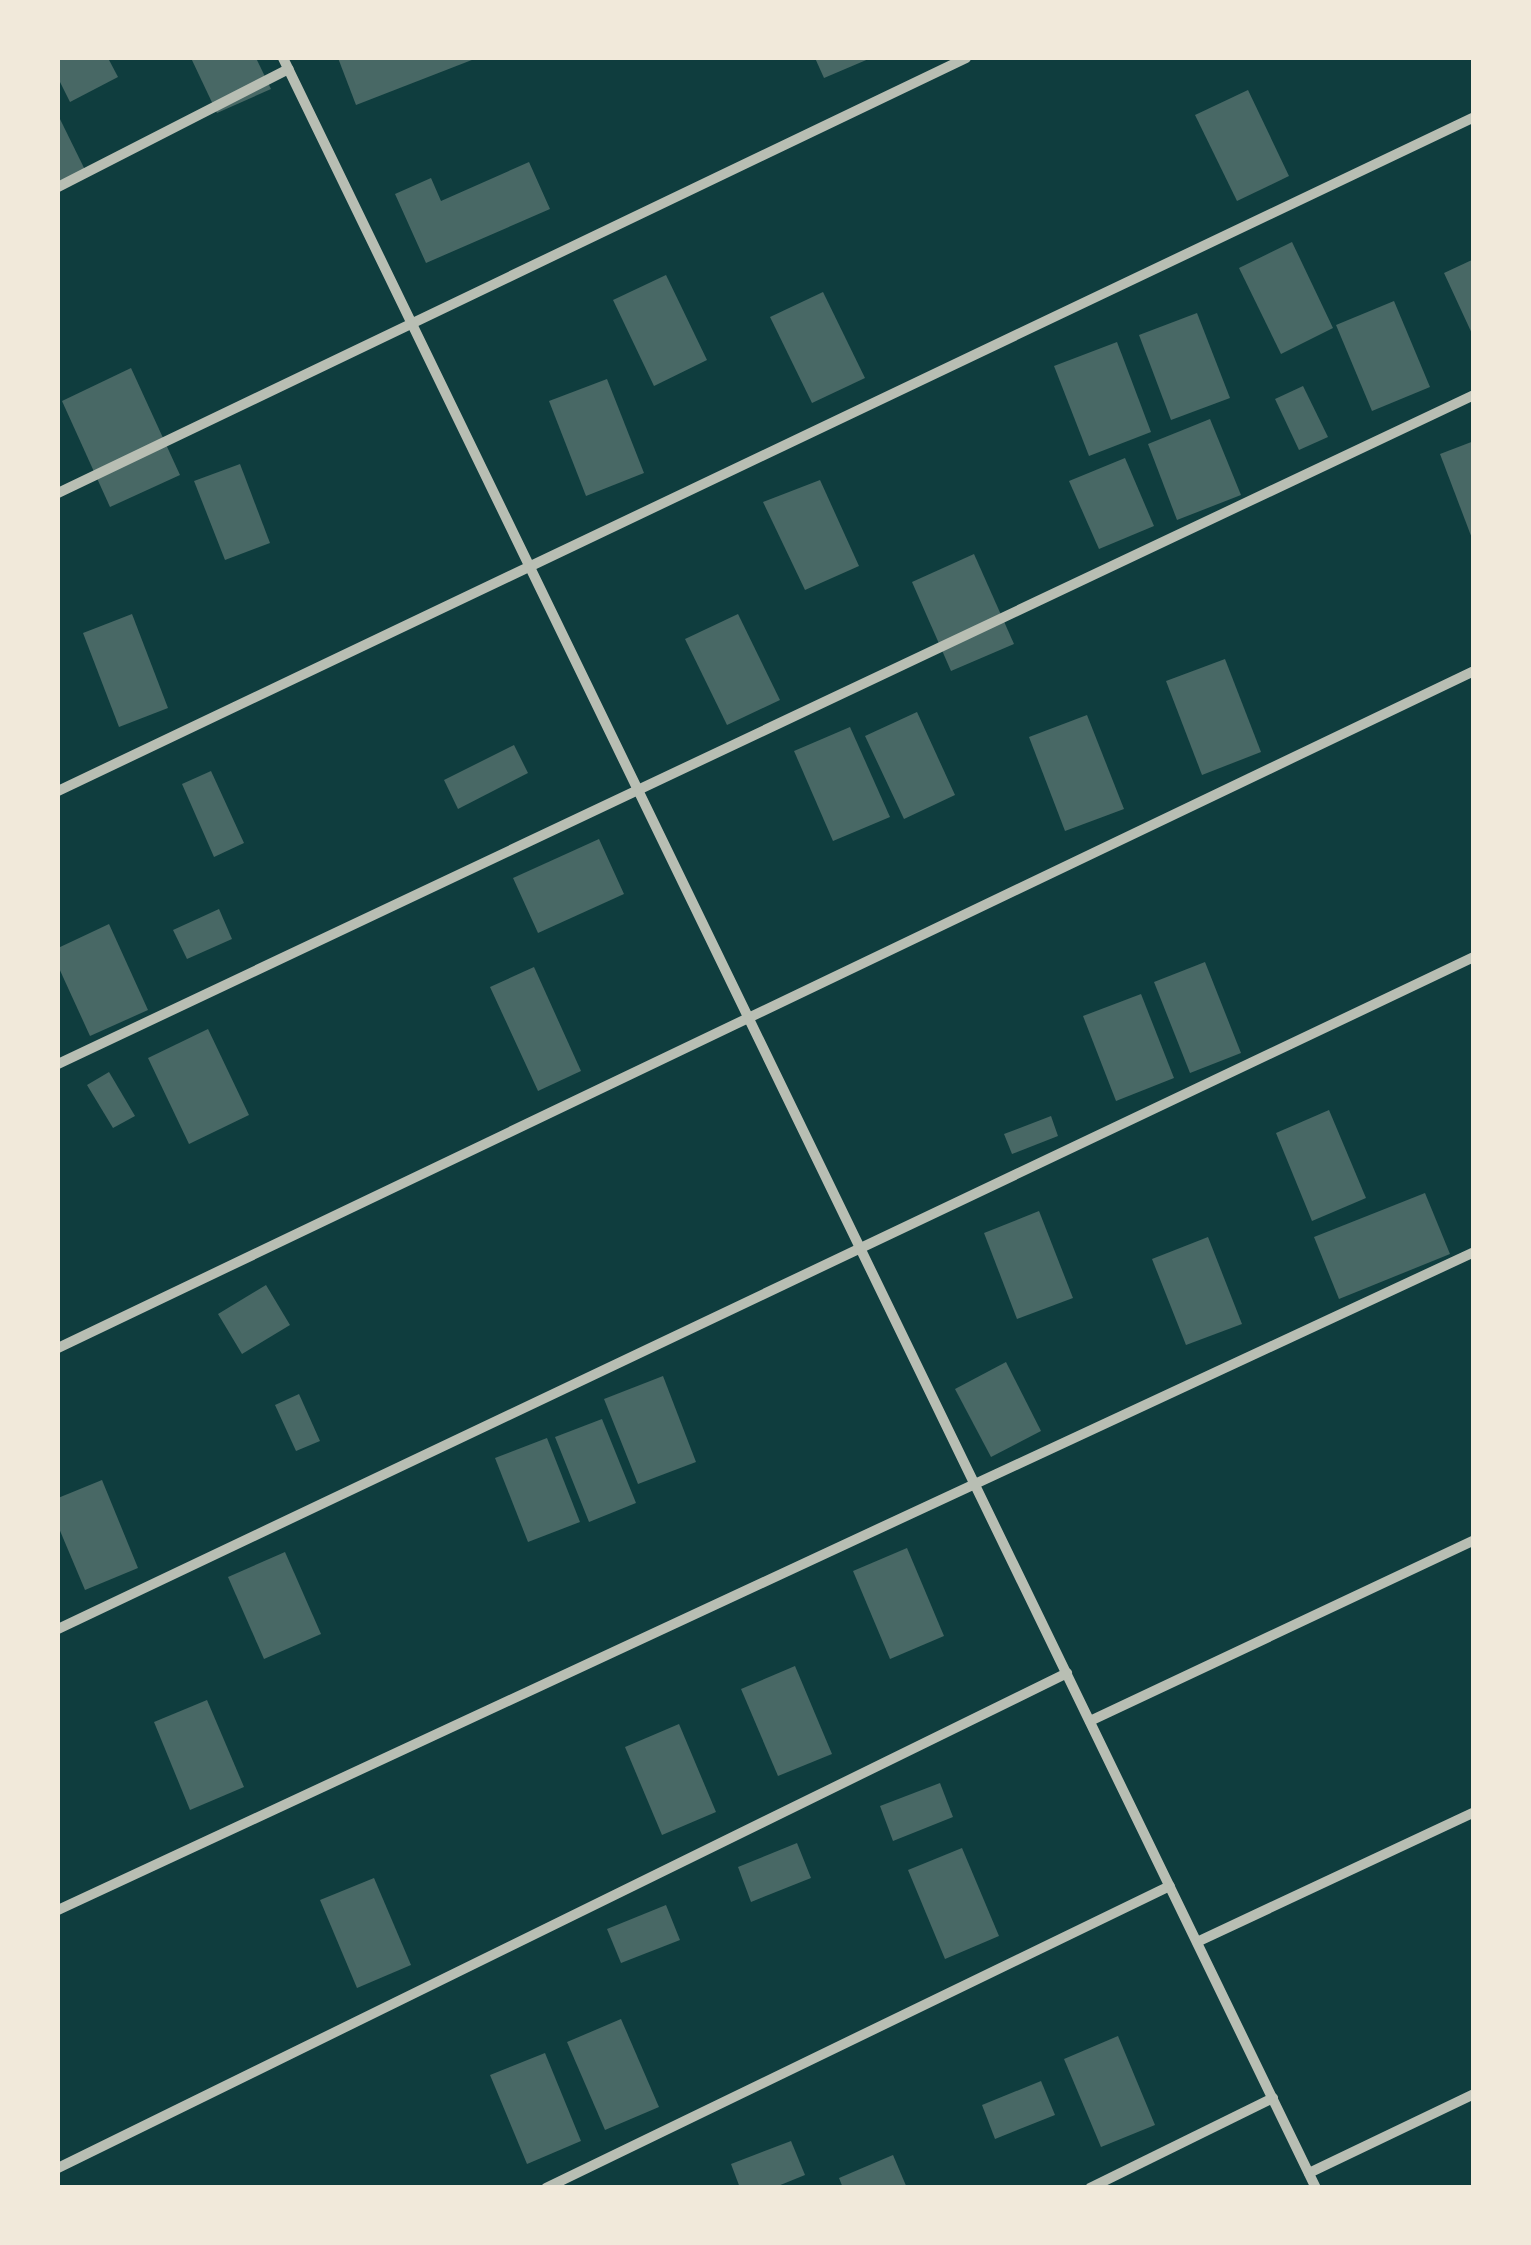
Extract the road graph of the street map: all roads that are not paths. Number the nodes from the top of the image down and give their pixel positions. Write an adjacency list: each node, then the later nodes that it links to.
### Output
1 (283, 58): 3 (street)
2 (966, 58): 6 (street)
3 (289, 69): 5 (street); 6 (street)
4 (1474, 117): 9 (street)
5 (58, 187)
6 (412, 323): 8 (street); 9 (street)
7 (1474, 395): 12 (street)
8 (58, 493)
9 (530, 567): 11 (street); 12 (street)
10 (1474, 671): 14 (street)
11 (58, 790)
12 (638, 790): 14 (street); 15 (street)
13 (1474, 956): 16 (street)
14 (748, 1017): 16 (street); 18 (street)
15 (58, 1064)
16 (860, 1248): 19 (street); 21 (street)
17 (1474, 1252): 19 (street)
18 (58, 1348)
19 (972, 1479): 22 (street); 26 (street)
20 (1474, 1540): 23 (street)
21 (58, 1629)
22 (1067, 1673): 23 (street); 30 (street)
23 (1090, 1721): 25 (street)
24 (1474, 1812): 27 (street)
25 (1170, 1886): 27 (street); 32 (street)
26 (58, 1910)
27 (1197, 1942): 29 (street)
28 (1474, 2094): 31 (street)
29 (1272, 2098): 31 (street); 33 (street)
30 (58, 2168)
31 (1309, 2173): 34 (street)
32 (546, 2188)
33 (1090, 2188)
34 (1316, 2188)

